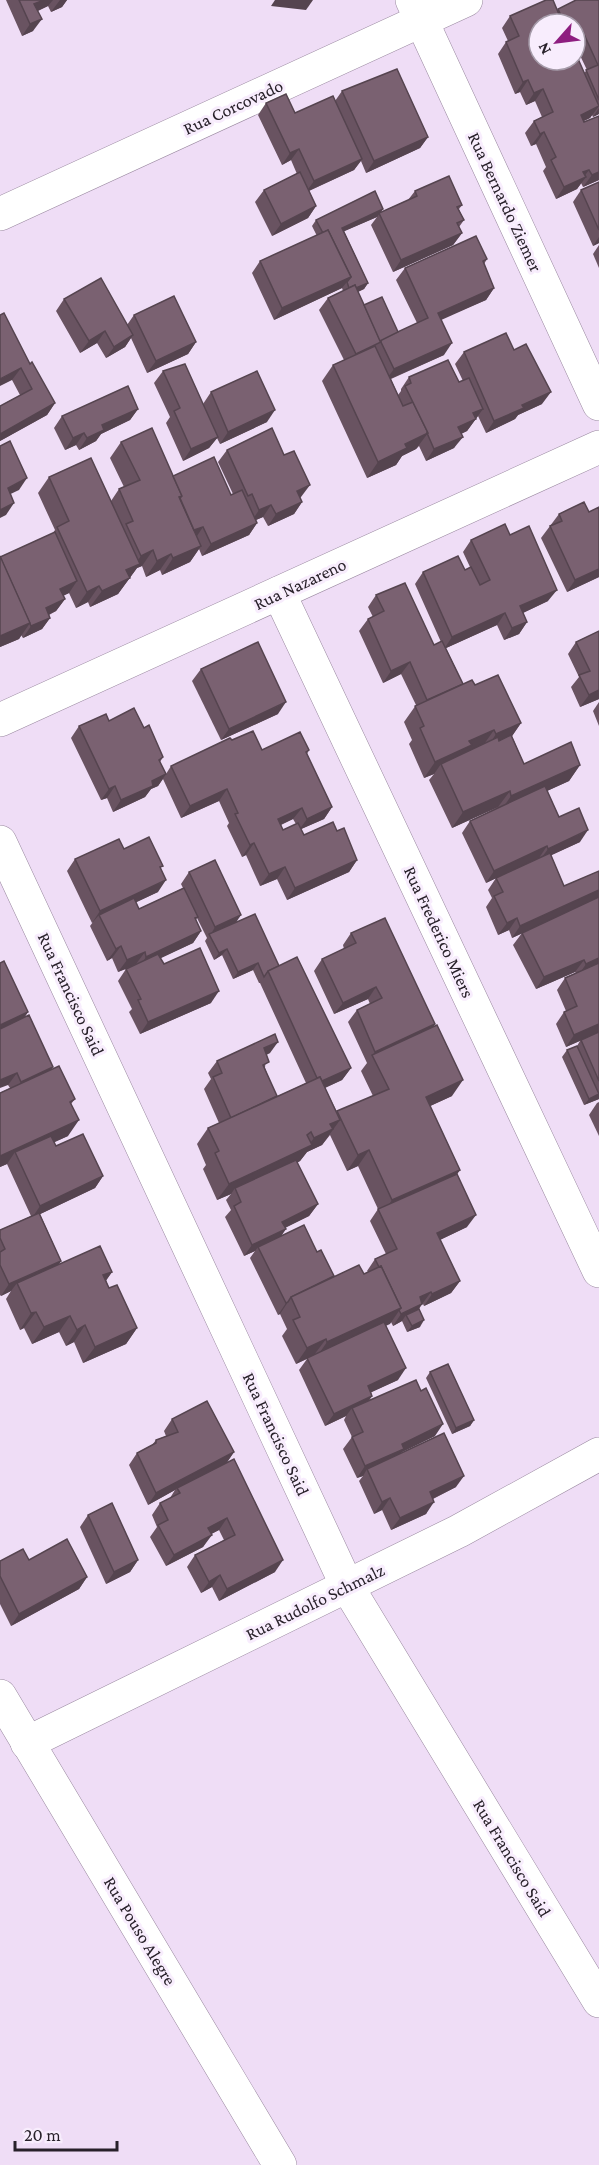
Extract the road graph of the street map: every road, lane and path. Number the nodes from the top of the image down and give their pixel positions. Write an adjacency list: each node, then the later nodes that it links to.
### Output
1 (466, 0): 2 (street, Rua Corcovado)
2 (417, 10): 3 (street, Rua Corcovado); 4 (street, Rua Bernardo Ziemer)
3 (0, 214)
4 (599, 404)
5 (599, 447): 6 (street, Rua Nazareno)
6 (279, 593): 7 (street, Rua Nazareno); 9 (street, Rua Frederico Miers)
7 (0, 720)
8 (0, 842): 11 (street, Rua Francisco Said)
9 (599, 1271)
10 (599, 1454): 11 (street, Rua Rudolfo Schmalz)
11 (347, 1586): 13 (street, Rua Rudolfo Schmalz); 14 (street, Rua Francisco Said)
12 (0, 1696): 13 (street, Rua Pouso Alegre)
13 (27, 1743): 15 (street, Rua Pouso Alegre)
14 (599, 2001)
15 (280, 2165)

